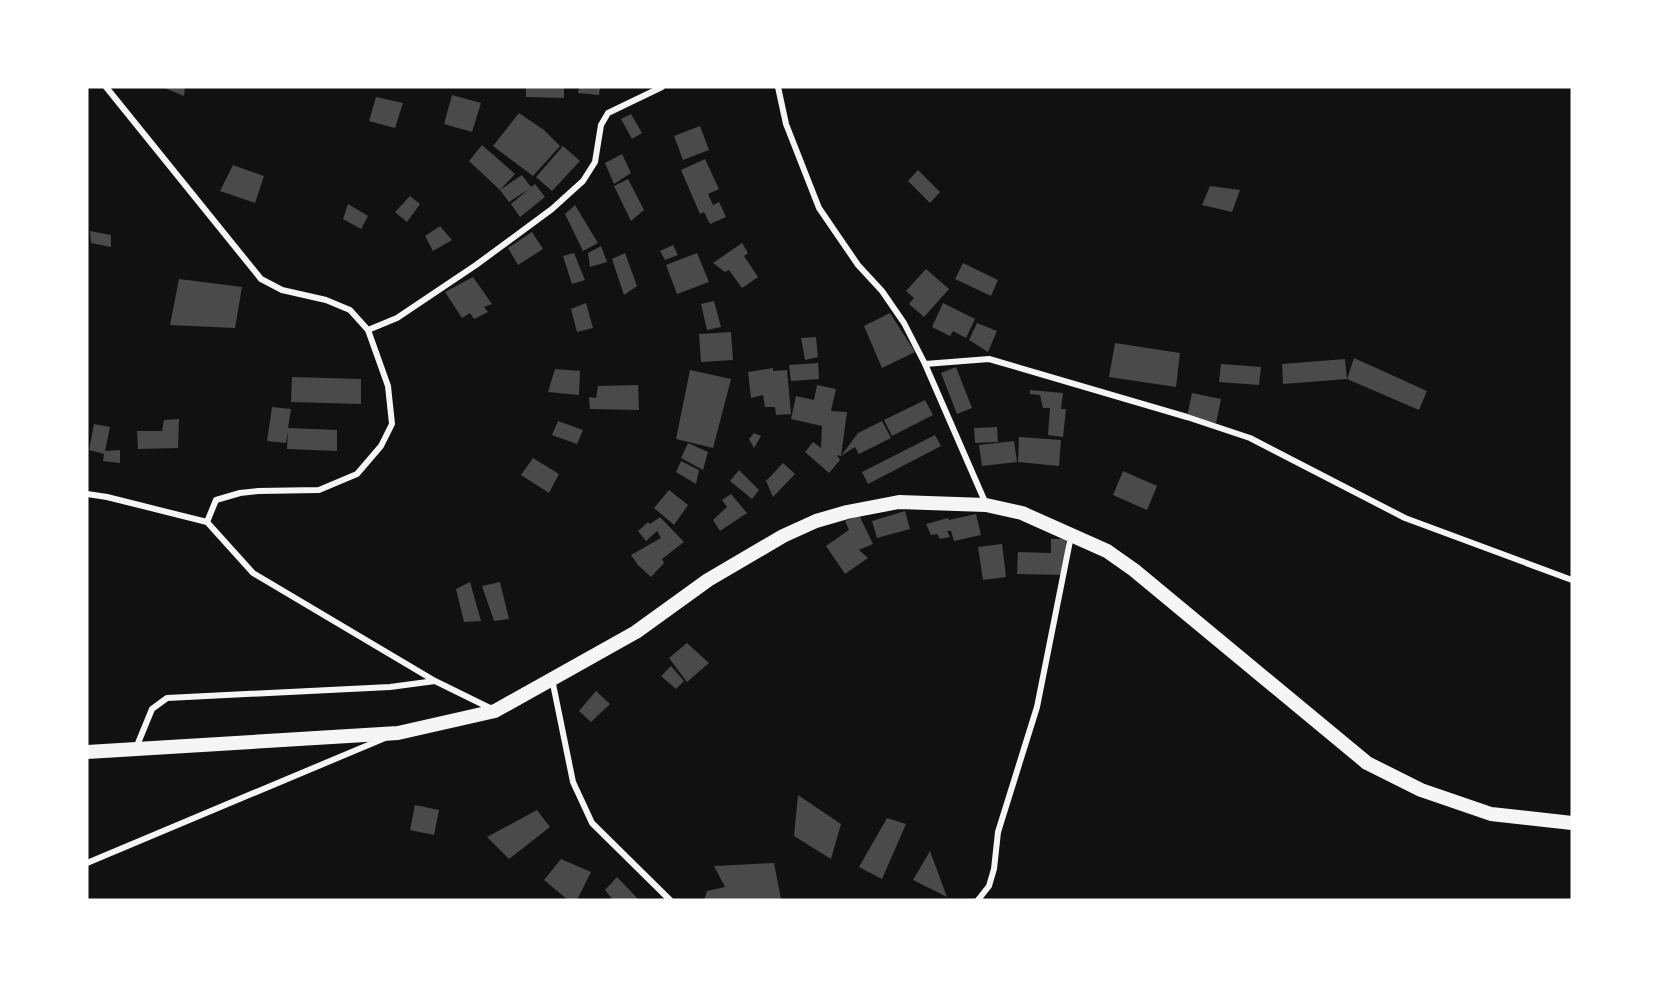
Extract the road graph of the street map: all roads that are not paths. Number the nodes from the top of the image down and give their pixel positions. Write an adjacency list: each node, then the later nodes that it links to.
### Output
1 (106, 87): 4 (street)
2 (662, 87): 4 (street)
3 (778, 87): 5 (street)
4 (368, 330): 8 (street)
5 (925, 363): 7 (street); 10 (street)
6 (87, 494): 8 (street)
7 (986, 505): 9 (highway); 11 (highway)
8 (207, 522): 12 (street)
9 (1071, 536): 17 (highway); 20 (street)
10 (1572, 580)
11 (552, 679): 13 (highway); 19 (street)
12 (435, 681): 13 (street); 15 (street)
13 (495, 711): 14 (highway)
14 (398, 732): 15 (highway); 18 (street)
15 (135, 751): 16 (highway)
16 (87, 752)
17 (1572, 824)
18 (87, 863)
19 (670, 900)
20 (978, 900)

